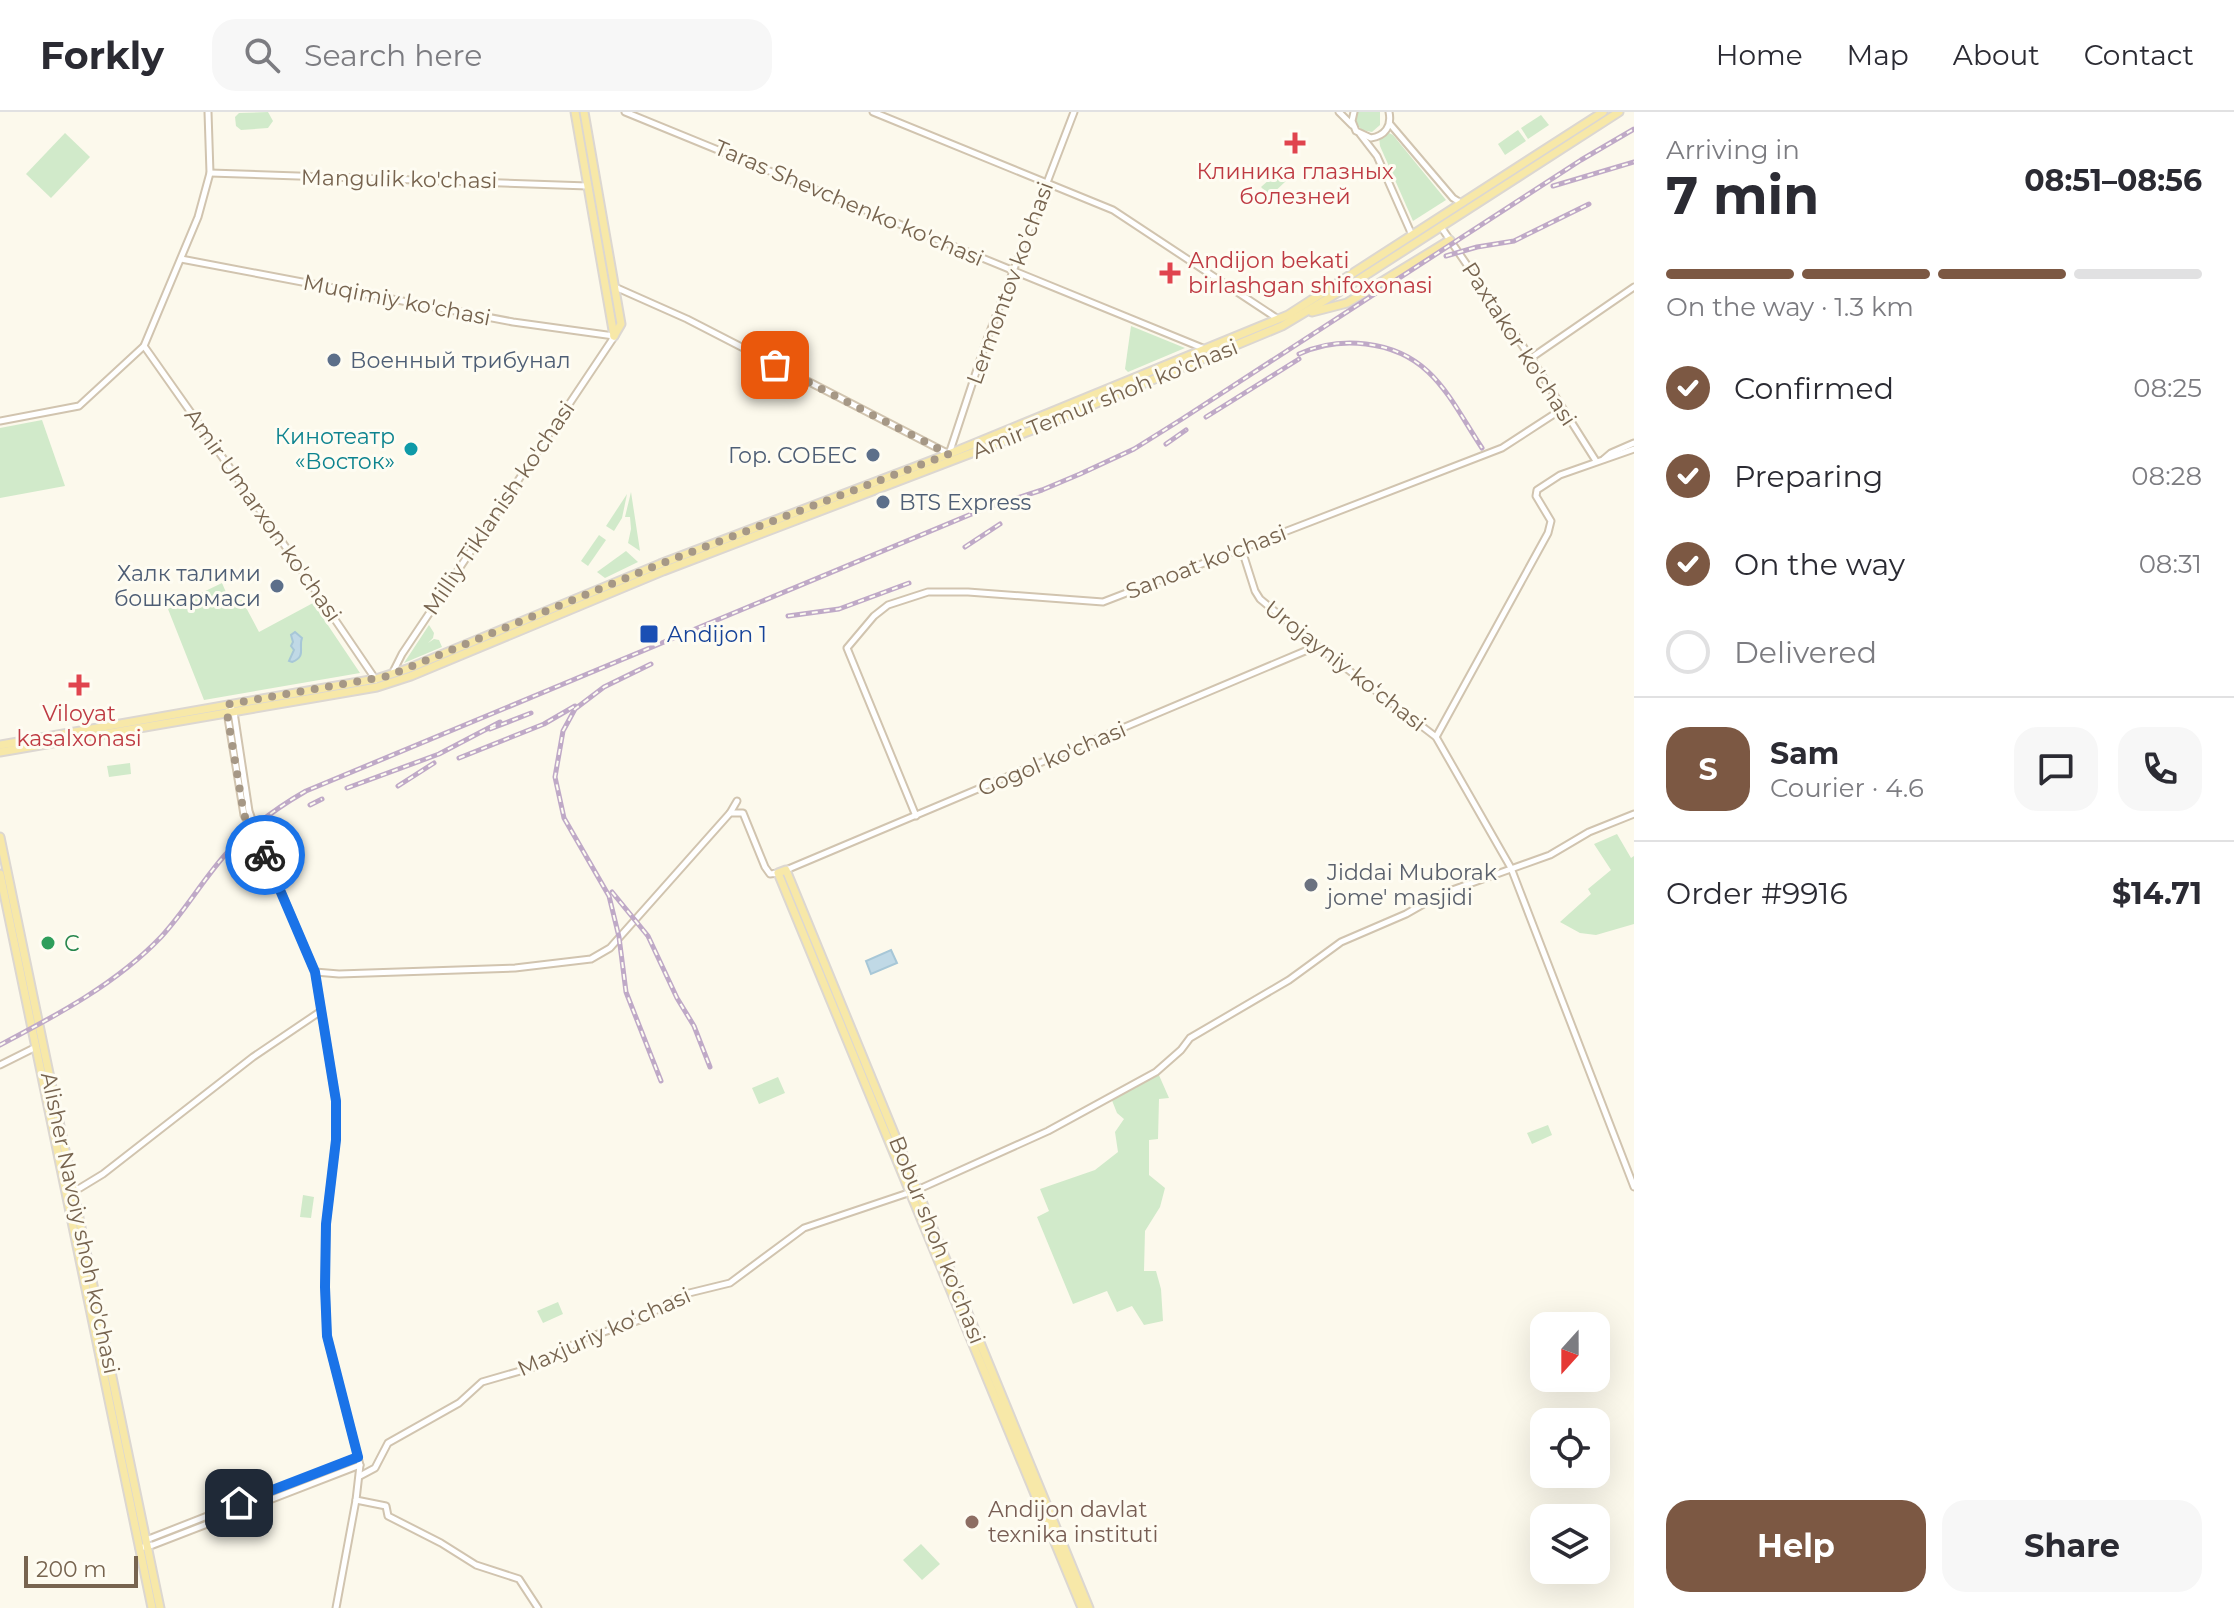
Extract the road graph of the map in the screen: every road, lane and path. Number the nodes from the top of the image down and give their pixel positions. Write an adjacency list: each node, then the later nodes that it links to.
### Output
1 (208, 112): 15 (street)
2 (575, 112): 17 (main road)
3 (584, 112): 25 (main road)
4 (625, 112): 23 (street, Taras Shevchenko ko'chasi)
5 (873, 112): 16 (street)
6 (1074, 112): 16 (street, Lermontov ko’chasi)
7 (1339, 112): 13 (street)
8 (1354, 112): 13 (street)
9 (1389, 112): 12 (street)
10 (1603, 112): 18 (main road, Amir Temur shoh ko'chasi)
11 (1619, 112): 19 (main road, Amir Temur shoh ko'chasi)
12 (1390, 124): 14 (street); 18 (street)
13 (1354, 127): 14 (street)
14 (1360, 134): 20 (street)
15 (210, 173): 17 (street, Mangulik ko'chasi); 22 (street)
16 (1048, 181): 23 (street, Lermontov ko’chasi); 28 (street)
17 (588, 186): 29 (main road)
18 (1462, 204): 20 (main road, Amir Temur shoh ko'chasi)
19 (1441, 227): 21 (street, Paxtakor ko'chasi); 24 (main road, Amir Temur shoh ko'chasi)
20 (1412, 235): 24 (main road, Amir Temur shoh ko'chasi)
21 (1450, 240): 24 (main road); 27 (main road); 32 (street, Paxtakor ko'chasi)
22 (181, 259): 29 (street, Muqimiy ko'chasi); 30 (street)
23 (1013, 272): 31 (street, Taras Shevchenko ko'chasi); 37 (street, Lermontov ko’chasi)
24 (1350, 282): 27 (main road, Amir Temur shoh ko'chasi); 28 (main road, Amir Temur shoh ko'chasi)
25 (614, 286): 29 (main road); 37 (street)
26 (1634, 287): 32 (street)
27 (1304, 313): 37 (main road, Amir Temur shoh ko'chasi)
28 (1278, 319): 31 (main road, Amir Temur shoh ko'chasi)
29 (614, 336): 42 (street, Milliy Tiklanish ko'chasi)
30 (144, 346): 34 (street); 43 (street, Amir Umarxon ko'chasi)
31 (1206, 350): 37 (main road, Amir Temur shoh ko'chasi)
32 (1531, 358): 33 (street, Paxtakor ko'chasi)
33 (1562, 409): 39 (street, Paxtakor ko'chasi); 40 (street, Sanoat ko'chasi)
34 (0, 421)
35 (1634, 443): 38 (street)
36 (1634, 449): 38 (street)
37 (950, 458): 42 (main road, Amir Temur shoh ko'chasi)
38 (1604, 459): 39 (street)
39 (1596, 461): 45 (street)
40 (1241, 547): 41 (street, Urоjayniy koʻchasi); 51 (street, Sanoat ko'chasi)
41 (1317, 646): 45 (street, Urоjayniy koʻchasi); 51 (street, Gogol ko'chasi)
42 (393, 678): 43 (main road, Amir Temur shoh ko'chasi)
43 (376, 683): 44 (main road)
44 (230, 709): 46 (main road); 47 (main road); 56 (street)
45 (1436, 737): 53 (street)
46 (0, 745)
47 (0, 752)
48 (737, 801): 49 (street)
49 (730, 813): 54 (street); 56 (street)
50 (1634, 814): 53 (street, Maxjuriy koʻchasi)
51 (916, 816): 54 (street, Gogol ko'chasi)
52 (0, 837): 60 (main road, Alisher Navoiy shoh ko'chasi)
53 (1511, 868): 61 (street); 63 (street, Maxjuriy koʻchasi)
54 (782, 872): 63 (main road, Bobur shoh ko'chasi)
55 (0, 874): 58 (main road, Alisher Navoiy shoh ko'chasi)
56 (315, 972): 57 (street)
57 (321, 1011): 62 (street); 64 (street)
58 (36, 1047): 59 (street); 60 (main road, Alisher Navoiy shoh ko'chasi)
59 (0, 1065)
60 (58, 1138): 62 (main road, Alisher Navoiy shoh ko'chasi)
61 (1634, 1187)
62 (69, 1189): 68 (main road, Alisher Navoiy shoh ko'chasi)
63 (913, 1191): 66 (street, Maxjuriy koʻchasi); 73 (main road, Bobur shoh ko'chasi)
64 (358, 1457): 65 (street); 68 (street)
65 (360, 1465): 66 (street); 68 (street)
66 (360, 1476): 67 (street)
67 (356, 1500): 71 (street); 72 (street)
68 (143, 1544): 69 (main road, Alisher Navoiy shoh ko'chasi); 70 (main road, Alisher Navoiy shoh ko'chasi)
69 (152, 1608)
70 (160, 1608)
71 (336, 1608)
72 (538, 1608)
73 (1087, 1608)

